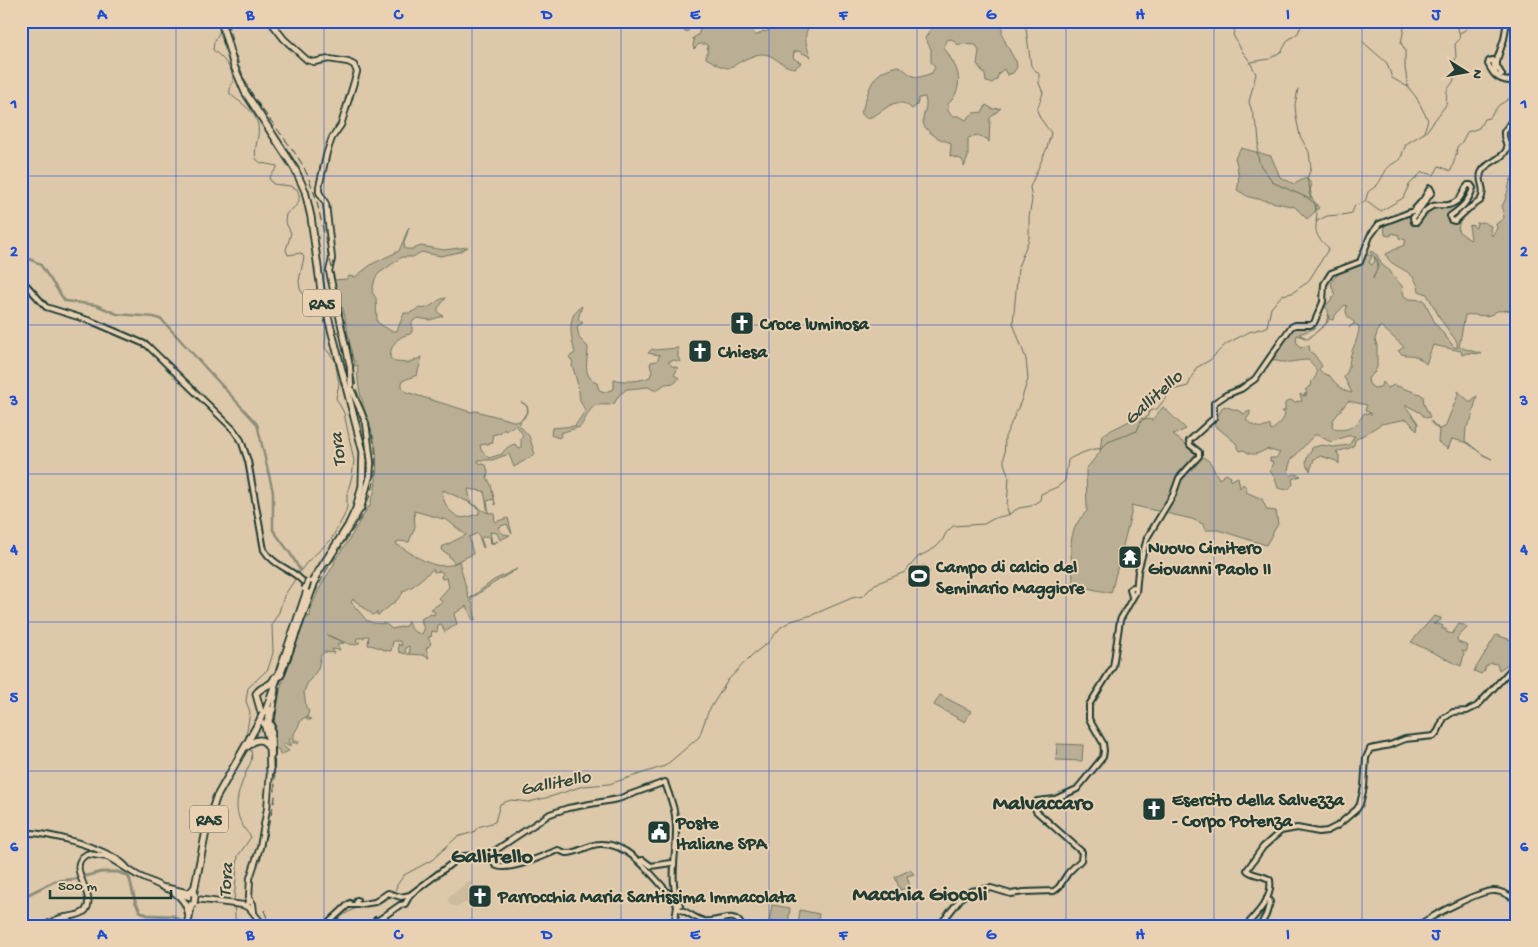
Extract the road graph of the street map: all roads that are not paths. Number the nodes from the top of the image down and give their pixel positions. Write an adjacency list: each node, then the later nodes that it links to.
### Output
1 (220, 21): 7 (highway, RA5)
2 (270, 21): 8 (main road)
3 (1507, 21): 4 (street)
4 (1517, 76)
5 (1517, 113): 44 (street)
6 (21, 279): 8 (street)
7 (308, 586): 10 (highway, RA5); 12 (highway, RA5)
8 (306, 607): 18 (main road)
9 (1517, 663): 29 (street)
10 (280, 664): 11 (highway); 13 (highway, RA5)
11 (259, 690): 13 (highway); 15 (highway)
12 (272, 697): 14 (highway, RA5); 15 (highway)
13 (267, 705): 14 (highway, RA5)
14 (262, 718): 16 (highway, RA5)
15 (269, 741): 17 (highway)
16 (249, 743): 17 (highway); 23 (highway, RA5); 32 (highway, RA5)
17 (269, 750): 18 (highway)
18 (270, 772): 33 (main road)
19 (21, 833): 26 (street)
20 (490, 854): 21 (street); 22 (street); 30 (street)
21 (675, 857): 24 (street); 25 (street)
22 (639, 861): 24 (street); 28 (street)
23 (199, 863): 27 (highway); 32 (highway, RA5)
24 (670, 863): 25 (street)
25 (675, 868): 28 (street)
26 (128, 869): 27 (main road); 38 (main road)
27 (168, 889): 33 (main road); 35 (highway)
28 (673, 893): 34 (street); 34 (street)
29 (1267, 898): 45 (street); 46 (street)
30 (400, 899): 36 (street); 40 (street)
31 (1517, 900): 47 (street)
32 (193, 902): 35 (highway, RA5)
33 (247, 904): 37 (main road)
34 (679, 909): 42 (street); 43 (street)
35 (190, 918): 39 (highway, RA5)
36 (379, 923): 41 (street)
37 (262, 925)
38 (44, 926)
39 (188, 926)
40 (325, 926)
41 (370, 926)
42 (674, 926)
43 (742, 926)
44 (939, 926)
45 (1246, 926)
46 (1260, 926)
47 (1418, 926)

